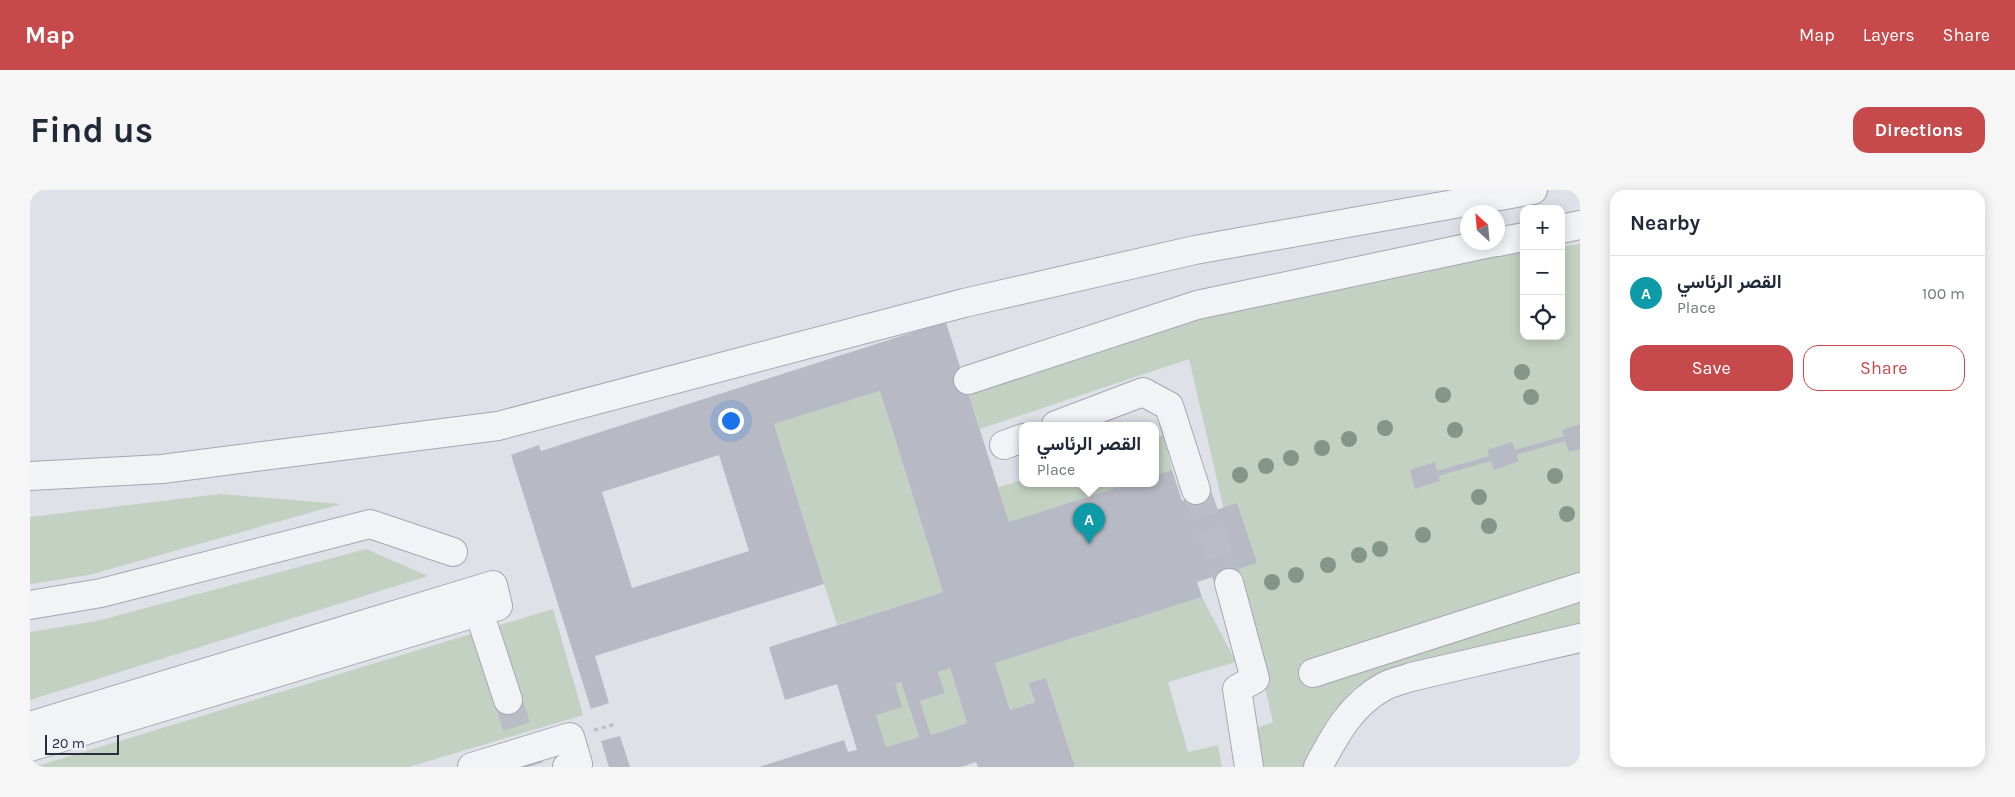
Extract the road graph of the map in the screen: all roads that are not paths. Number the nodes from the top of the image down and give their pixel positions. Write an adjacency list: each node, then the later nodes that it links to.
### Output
1 (1533, 190): 9 (street)
2 (1580, 225): 3 (street)
3 (1565, 228)
4 (1520, 237): 5 (street)
5 (1505, 240)
6 (1460, 250): 7 (street)
7 (968, 380)
8 (1064, 422): 10 (street)
9 (30, 476)
10 (1196, 490)
11 (453, 552): 14 (street)
12 (1229, 583): 23 (street)
13 (1580, 587): 17 (street)
14 (30, 605)
15 (479, 612): 18 (street); 19 (street); 20 (street)
16 (1580, 638): 24 (street)
17 (1313, 673)
18 (508, 700)
19 (30, 726)
20 (30, 748)
21 (472, 767): 22 (street)
22 (567, 767)
23 (1249, 767)
24 (1318, 767)

